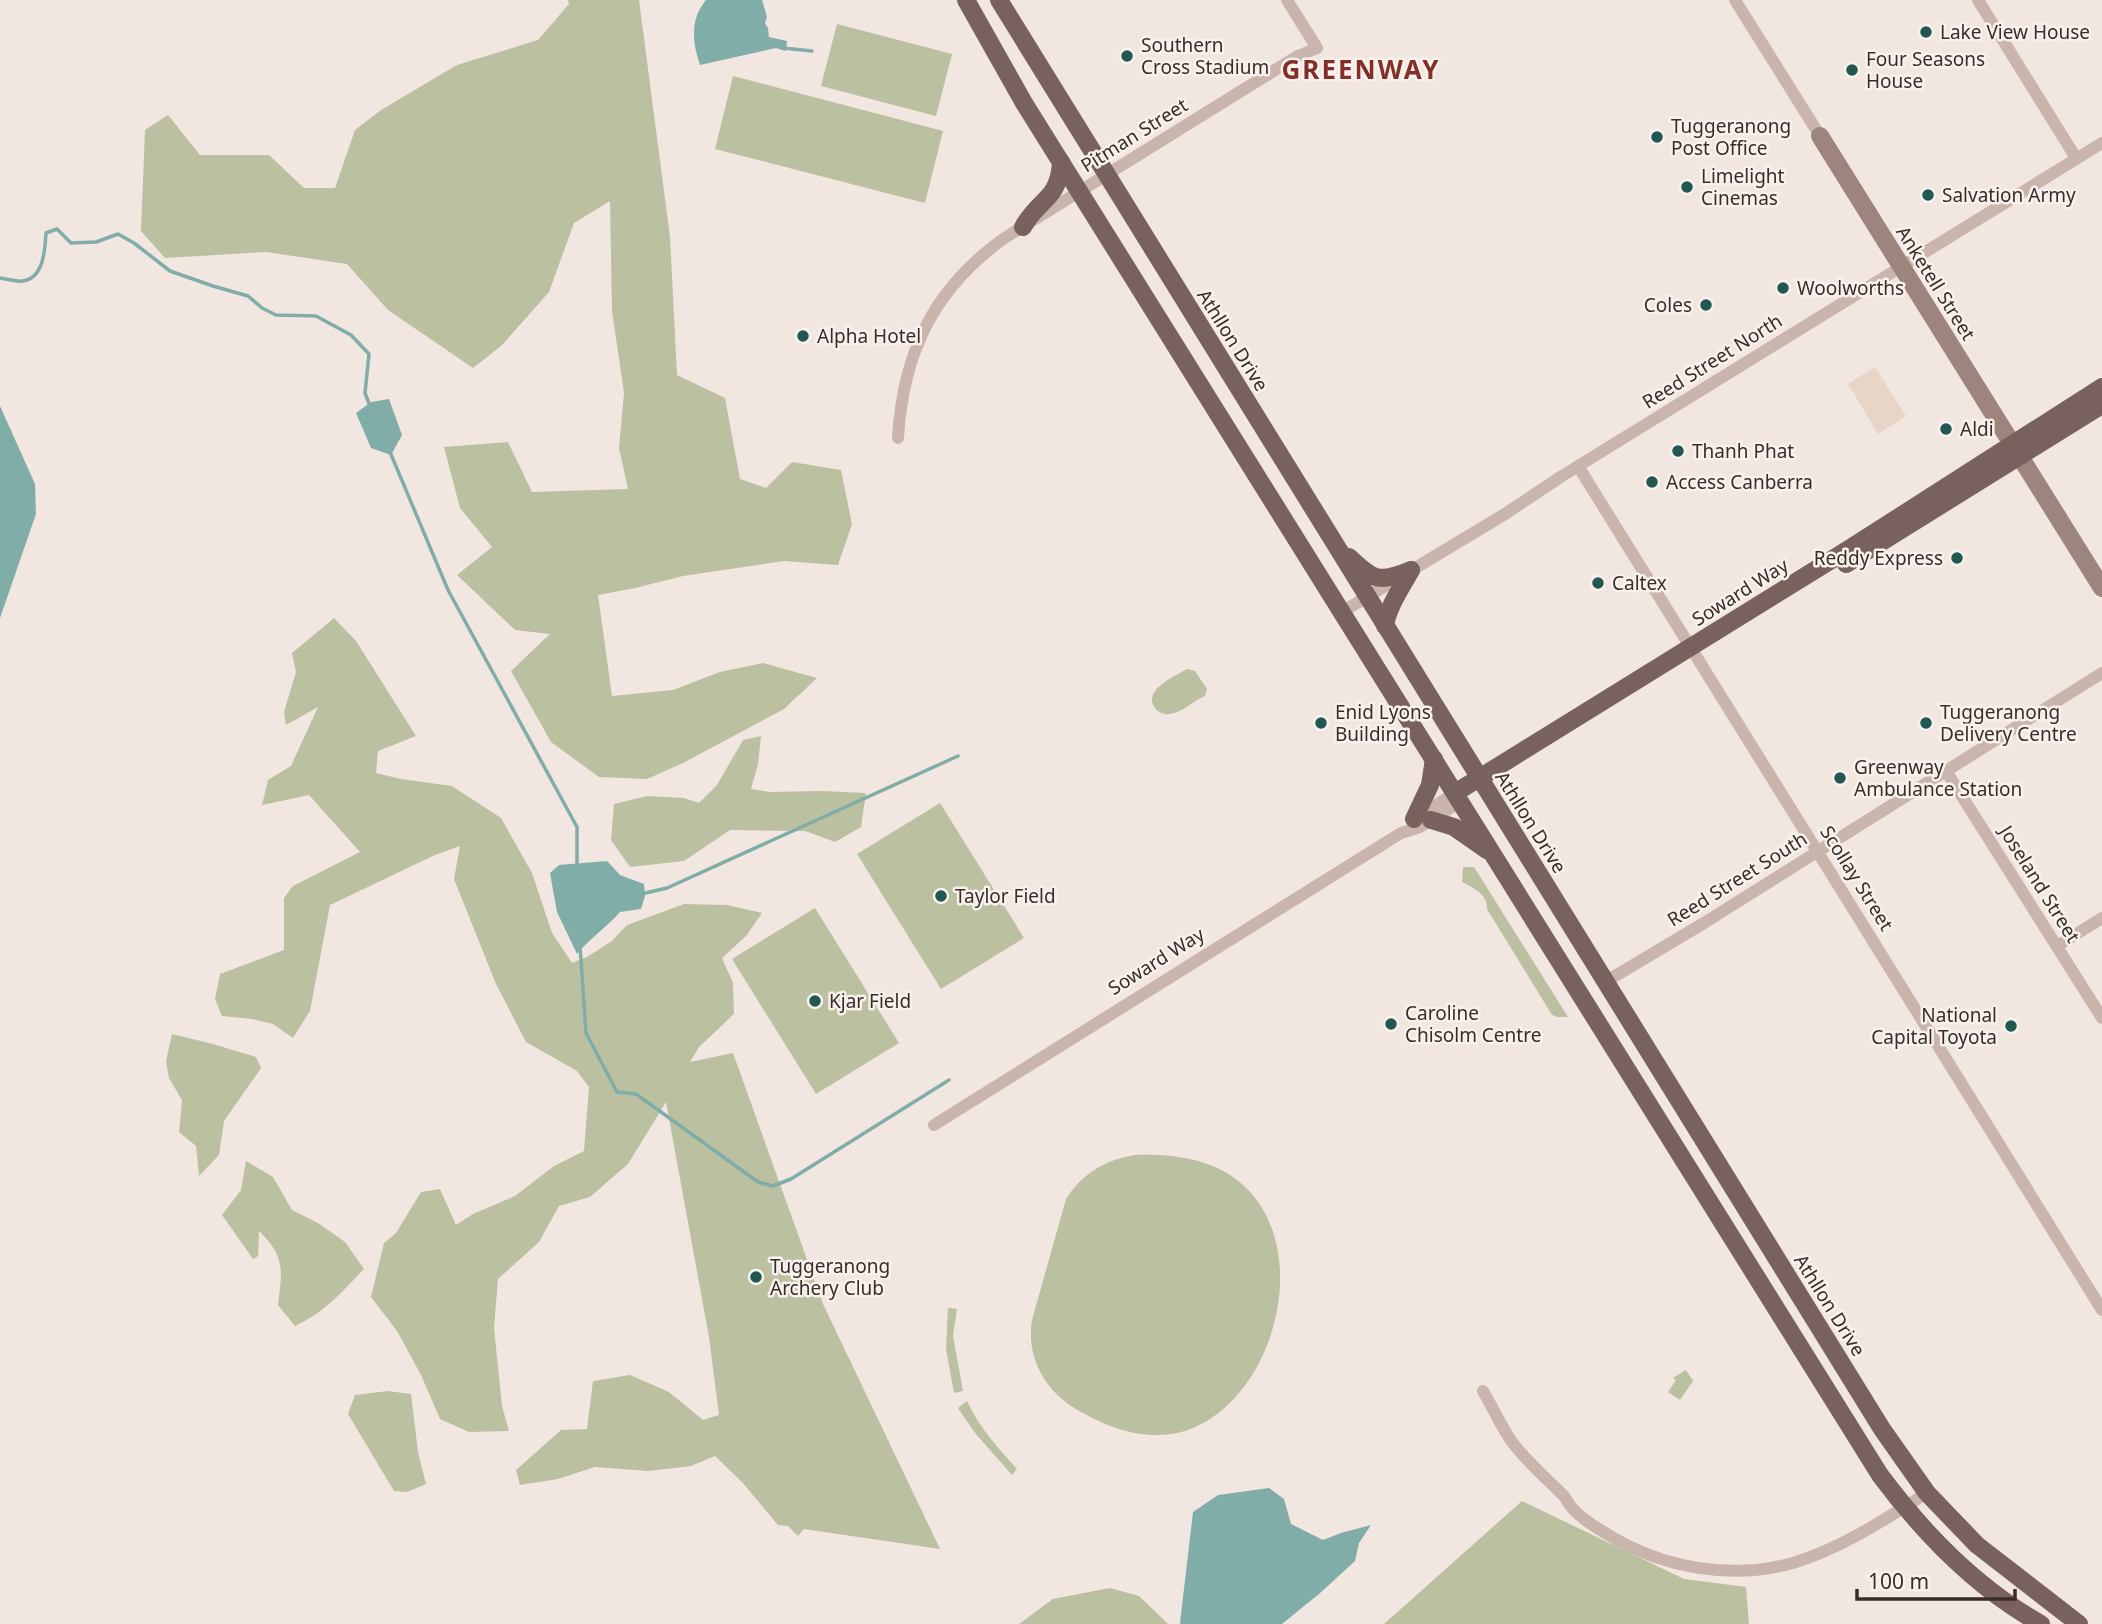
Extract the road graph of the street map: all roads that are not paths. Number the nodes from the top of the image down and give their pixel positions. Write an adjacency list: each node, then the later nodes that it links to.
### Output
1 (966, 0): 7 (main road)
2 (982, 0): 7 (main road)
3 (999, 0): 12 (main road, Athllon Drive)
4 (1287, 0): 12 (street, Pitman Street)
5 (1735, 0): 8 (street, Anketell Street)
6 (1978, 0): 10 (street)
7 (1006, 71): 11 (main road)
8 (1820, 136): 15 (street, Anketell Street)
9 (2102, 143): 10 (street, Reed Street North)
10 (2076, 158): 15 (street, Reed Street North)
11 (1061, 162): 13 (main road); 14 (main road)
12 (1107, 175): 13 (street, Pitman Street); 21 (main road, Athllon Drive)
13 (1080, 192): 14 (street, Pitman Street); 25 (main road)
14 (1023, 227): 18 (street, Pitman Street)
15 (1901, 267): 19 (street, Anketell Street); 20 (street, Reed Street North)
16 (2102, 387): 19 (main road, Soward Way)
17 (2102, 405): 19 (main road, Soward Way)
18 (898, 438)
19 (2016, 450): 23 (street, Anketell Street); 27 (main road, Soward Way)
20 (1578, 466): 22 (street, Reed Street North); 27 (street, Scollay Street)
21 (1334, 543): 22 (main road); 24 (main road, Athllon Drive)
22 (1411, 570): 24 (street, Reed Street North); 26 (main road)
23 (2102, 588)
24 (1367, 596): 25 (street, Reed Street North); 26 (main road, Athllon Drive)
25 (1342, 612): 29 (main road)
26 (1385, 626): 31 (main road, Athllon Drive)
27 (1694, 651): 31 (main road, Soward Way); 34 (street, Scollay Street)
28 (2102, 673): 30 (street, Reed Street South)
29 (1434, 759): 32 (main road); 33 (main road)
30 (1946, 771): 34 (street, Reed Street South); 37 (street, Joseland Street)
31 (1482, 782): 32 (main road, Soward Way); 39 (main road, Athllon Drive)
32 (1458, 797): 33 (street, Soward Way); 35 (main road)
33 (1423, 819): 35 (main road); 42 (street, Soward Way)
34 (1818, 851): 39 (street, Reed Street South); 43 (street, Scollay Street)
35 (1493, 854): 38 (main road)
36 (2102, 918): 37 (street)
37 (2057, 946): 40 (street, Joseland Street)
38 (1560, 961): 39 (main road); 41 (main road)
39 (1605, 982): 41 (main road); 45 (main road, Athllon Drive)
40 (2102, 1018)
41 (1620, 1058): 46 (main road)
42 (934, 1125)
43 (2102, 1310)
44 (1483, 1391): 46 (street)
45 (1927, 1493): 46 (street); 48 (main road, Athllon Drive)
46 (1904, 1507): 47 (main road)
47 (2041, 1624)
48 (2079, 1624)

